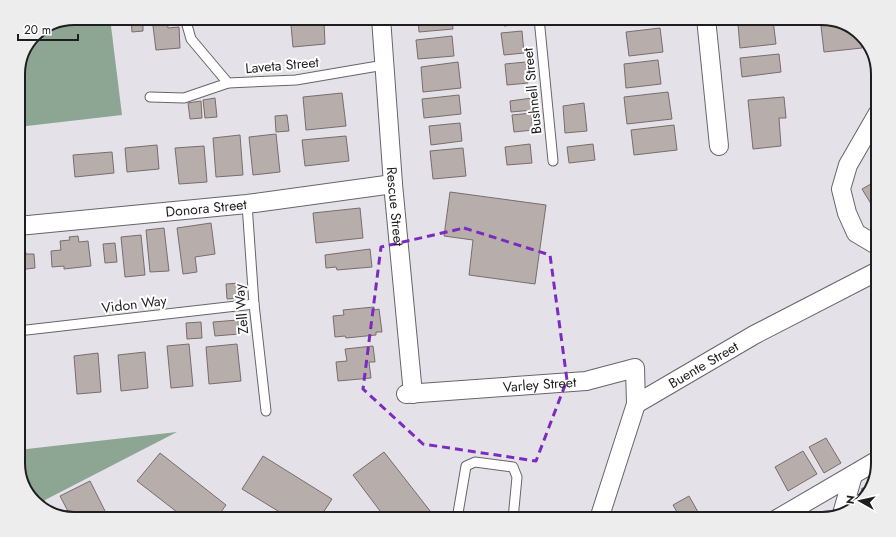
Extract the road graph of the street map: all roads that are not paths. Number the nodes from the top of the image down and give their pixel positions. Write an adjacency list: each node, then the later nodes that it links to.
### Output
1 (188, 25): 6 (lane)
2 (381, 25): 5 (street, Rescue Street)
3 (540, 25): 10 (lane, Bushnell Street)
4 (707, 25): 9 (street)
5 (384, 65): 6 (lane, Laveta Street); 11 (street, Rescue Street)
6 (228, 84): 7 (lane, Laveta Street)
7 (150, 97)
8 (871, 125): 14 (street)
9 (719, 146)
10 (553, 161)
11 (393, 184): 12 (street, Donora Street); 18 (street, Rescue Street)
12 (247, 204): 13 (street, Donora Street); 16 (lane, Zell Way)
13 (25, 225)
14 (871, 242)
15 (871, 275): 19 (street, Buente Street)
16 (254, 304): 17 (lane, Vidon Way); 20 (lane, Zell Way)
17 (25, 330)
18 (410, 394): 19 (street, Varley Street)
19 (636, 404): 26 (street)
20 (266, 411)
21 (871, 464): 22 (street)
22 (853, 475): 23 (street); 27 (street)
23 (851, 481)
24 (458, 512): 25 (lane)
25 (514, 512)
26 (601, 512)
27 (789, 512)

